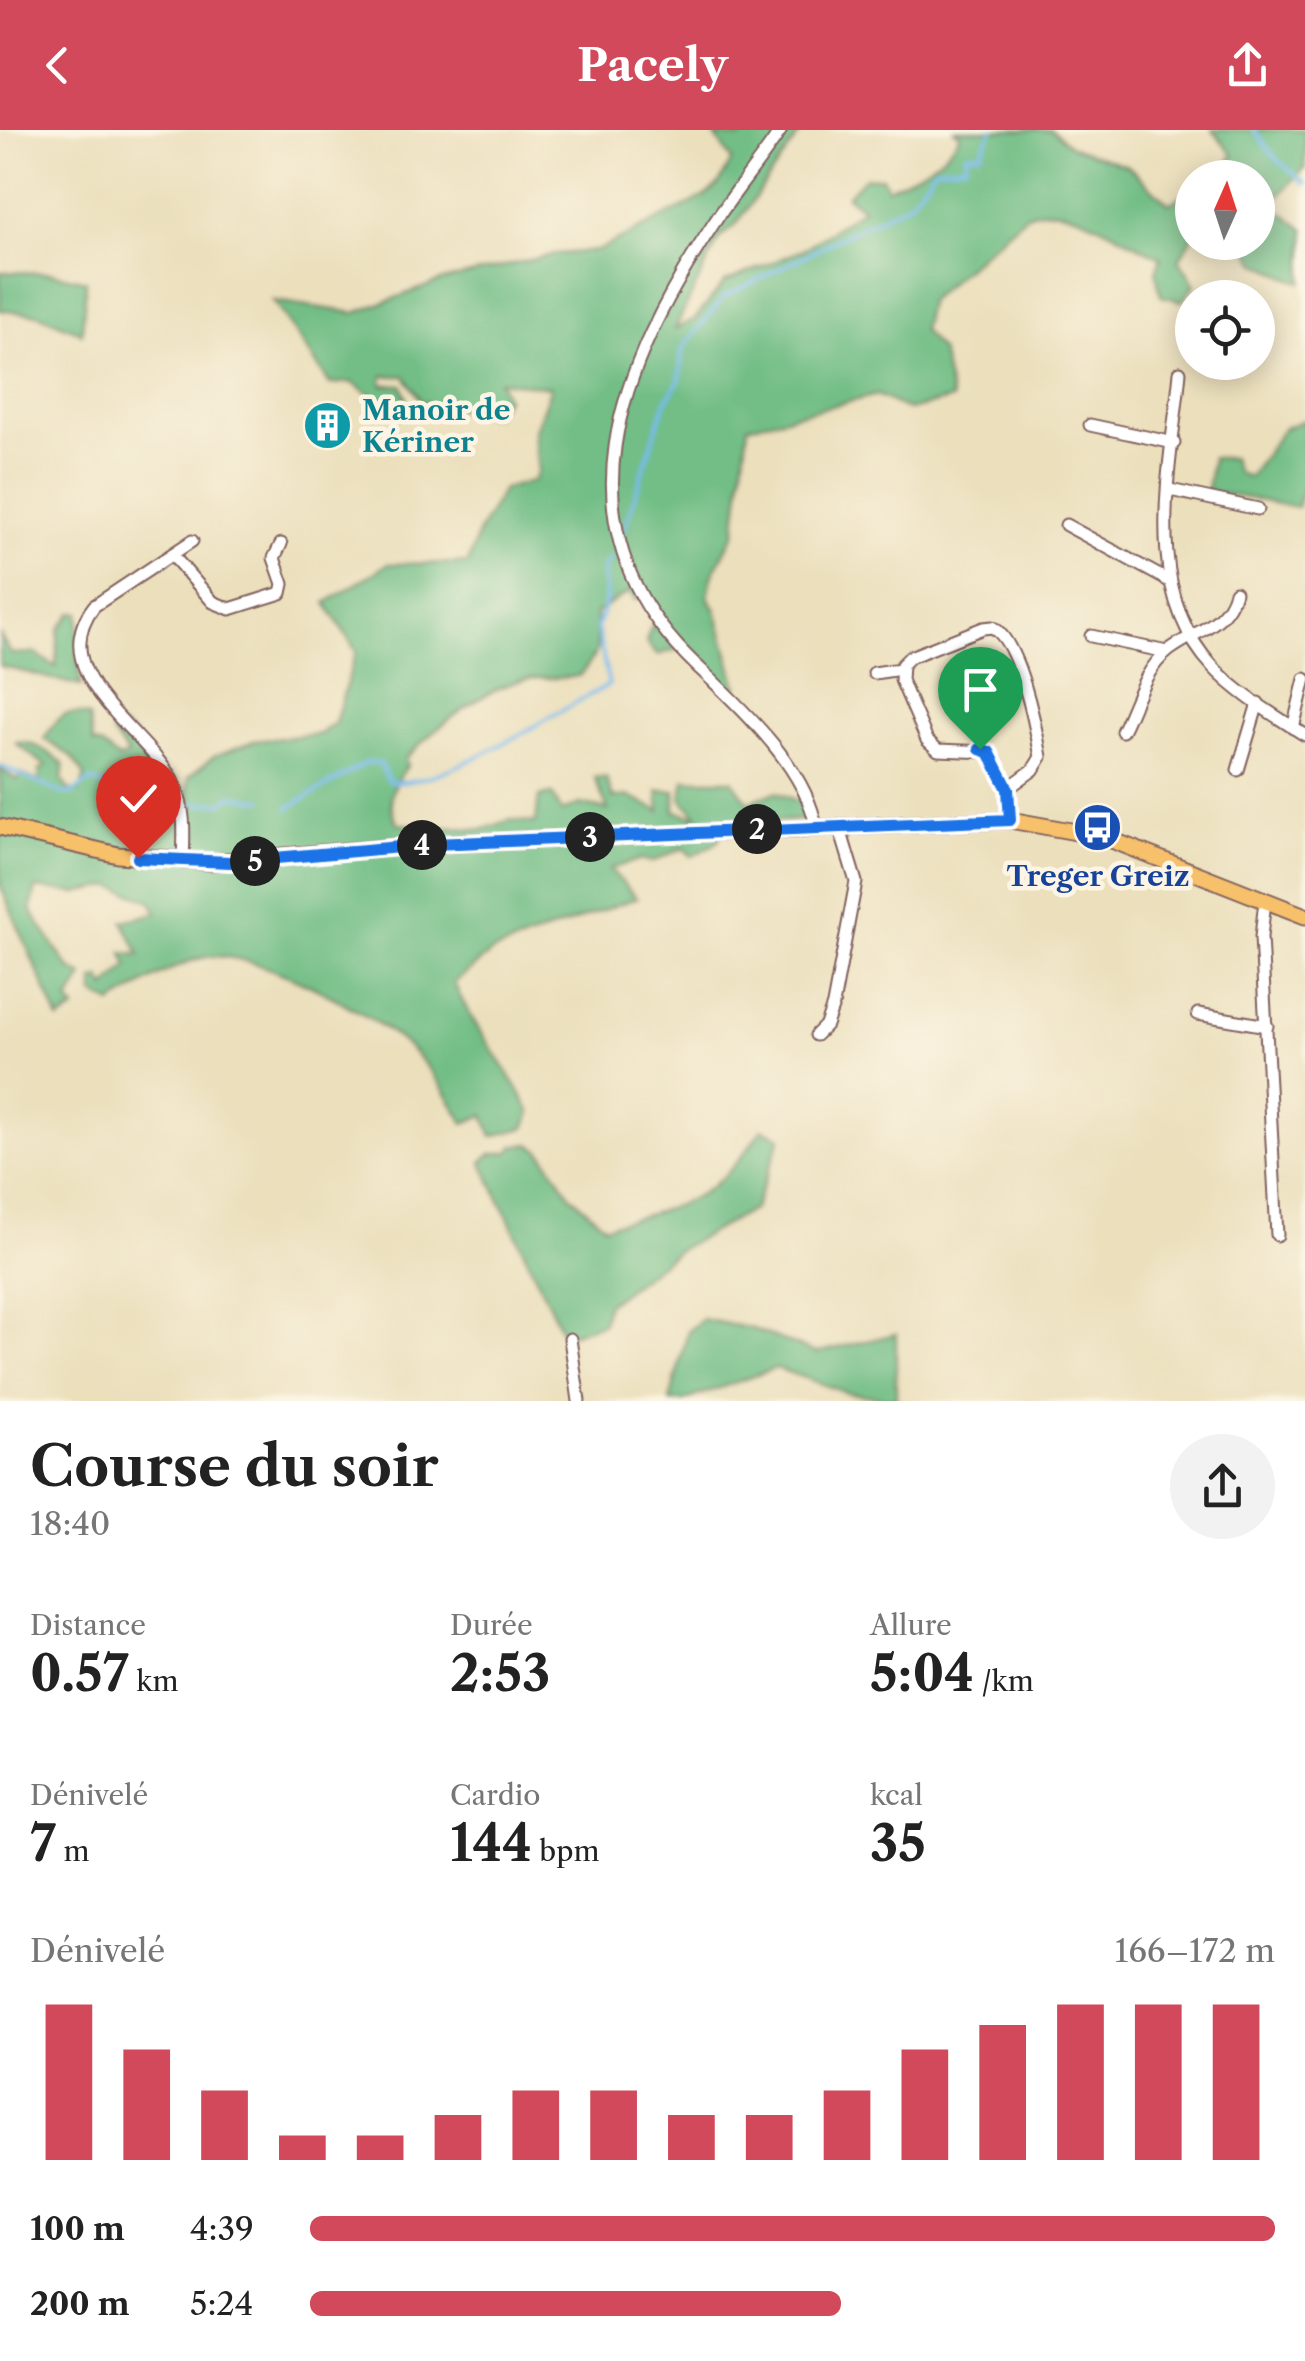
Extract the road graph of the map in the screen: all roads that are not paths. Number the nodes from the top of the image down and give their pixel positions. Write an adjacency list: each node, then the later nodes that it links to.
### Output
1 (781, 130): 25 (street)
2 (1179, 380): 4 (street)
3 (1090, 425): 4 (street)
4 (1174, 444): 5 (street)
5 (1170, 490): 6 (street); 11 (street)
6 (1258, 509)
7 (1066, 526): 11 (street)
8 (192, 542): 10 (street)
9 (281, 544): 10 (street)
10 (174, 556): 28 (street)
11 (1169, 581): 14 (street)
12 (1235, 592): 14 (street)
13 (1091, 636): 15 (street)
14 (1192, 640): 15 (street); 19 (street)
15 (1168, 652): 20 (street)
16 (901, 669): 17 (street); 23 (street); 23 (street)
17 (874, 673)
18 (1305, 679): 21 (street)
19 (1258, 703): 21 (street); 22 (street)
20 (1122, 731)
21 (1299, 732)
22 (1238, 770)
23 (1008, 789): 24 (street)
24 (1010, 820): 26 (main road); 29 (main road)
25 (816, 826): 26 (main road); 28 (main road)
26 (838, 826): 33 (street)
27 (0, 827): 28 (main road)
28 (183, 862)
29 (1264, 900): 30 (main road); 32 (street)
30 (1305, 916)
31 (1198, 1014): 32 (street)
32 (1267, 1026): 34 (street)
33 (816, 1035)
34 (1277, 1235)
35 (570, 1339): 36 (street)
36 (579, 1401)

